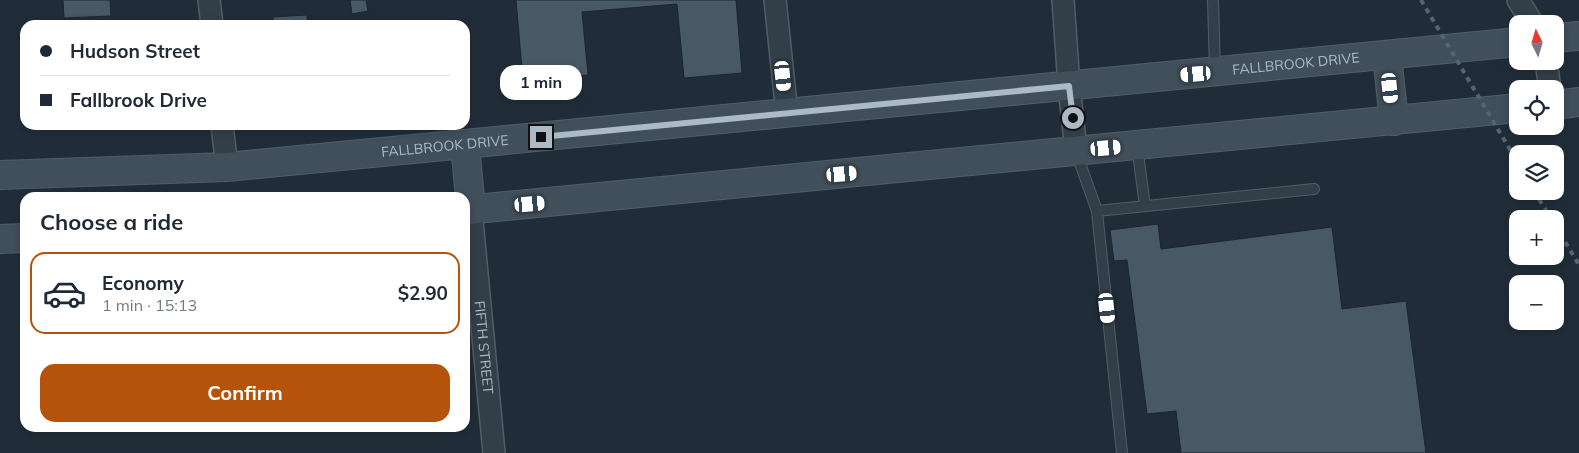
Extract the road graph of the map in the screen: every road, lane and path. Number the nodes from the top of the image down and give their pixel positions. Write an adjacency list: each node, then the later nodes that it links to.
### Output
1 (209, 0): 7 (street)
2 (775, 0): 17 (street)
3 (1062, 0): 13 (street)
4 (1213, 0): 12 (lane)
5 (1518, 0): 6 (street)
6 (1527, 15)
7 (211, 20)
8 (1579, 36): 9 (main road)
9 (1564, 37)
10 (1509, 43): 11 (main road, FALLBROOK DRIVE)
11 (1387, 55): 12 (main road, FALLBROOK DRIVE); 18 (main road)
12 (1214, 72): 13 (main road, FALLBROOK DRIVE)
13 (1069, 86): 17 (main road, FALLBROOK DRIVE); 22 (street)
14 (1579, 102): 15 (main road)
15 (1564, 103)
16 (1509, 109): 18 (main road)
17 (787, 114): 20 (main road, FALLBROOK DRIVE)
18 (1394, 121): 21 (main road)
19 (223, 130): 23 (street)
20 (465, 144): 23 (main road, FALLBROOK DRIVE); 26 (main road)
21 (1137, 145): 22 (main road); 27 (lane)
22 (1076, 151): 28 (main road); 29 (lane)
23 (227, 167): 24 (main road, FALLBROOK DRIVE)
24 (0, 176)
25 (1314, 189): 27 (lane)
26 (467, 192)
27 (1145, 206): 29 (lane)
28 (470, 210)
29 (1098, 211): 34 (lane)
30 (470, 229): 33 (street, FIFTH STREET)
31 (20, 238): 32 (main road)
32 (0, 239)
33 (494, 453)
34 (1122, 453)

